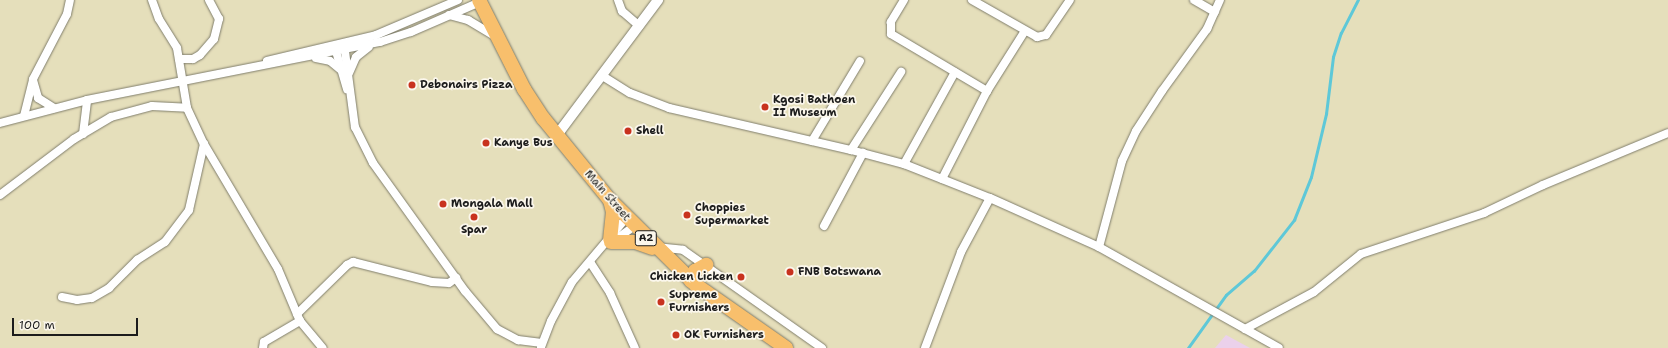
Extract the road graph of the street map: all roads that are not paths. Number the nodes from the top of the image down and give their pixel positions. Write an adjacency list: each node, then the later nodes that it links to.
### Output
1 (70, 0): 31 (street)
2 (152, 0): 24 (street)
3 (209, 0): 24 (street)
4 (446, 0): 14 (street)
5 (458, 0): 14 (street)
6 (618, 0): 17 (street)
7 (658, 0): 17 (street)
8 (904, 0): 28 (street)
9 (972, 0): 18 (street)
10 (1070, 0): 18 (street)
11 (1194, 0): 15 (street)
12 (1220, 0): 15 (street)
13 (479, 1): 16 (street); 19 (highway, Main Street / A2)
14 (438, 9): 21 (street)
15 (1215, 12): 54 (street)
16 (449, 15): 19 (street); 20 (street)
17 (639, 26): 29 (street)
18 (1025, 31): 33 (street)
19 (496, 37): 41 (highway, Main Street / A2)
20 (373, 44): 21 (street); 26 (street)
21 (344, 47): 22 (street); 26 (street)
22 (335, 49): 23 (street); 26 (street); 30 (street)
23 (307, 58): 26 (street); 30 (street)
24 (179, 59): 32 (street)
25 (860, 61): 42 (street)
26 (345, 72): 58 (street)
27 (901, 72): 44 (street)
28 (955, 72): 33 (street); 46 (street)
29 (601, 75): 41 (street); 42 (street)
30 (216, 76): 32 (street)
31 (33, 79): 35 (street); 37 (street)
32 (182, 82): 34 (street); 36 (street)
33 (987, 91): 47 (street)
34 (87, 100): 35 (street); 40 (street)
35 (54, 108): 37 (street)
36 (187, 108): 40 (street); 43 (street)
37 (24, 116): 38 (street)
38 (0, 123)
39 (1668, 133): 62 (street)
40 (83, 134): 48 (street)
41 (557, 135): 50 (highway, Main Street / A2)
42 (812, 141): 44 (street)
43 (204, 144): 60 (street); 61 (street)
44 (851, 150): 45 (street)
45 (863, 153): 46 (street); 52 (street)
46 (904, 164): 47 (street)
47 (942, 179): 49 (street)
48 (0, 195)
49 (990, 198): 54 (street); 69 (street)
50 (609, 199): 51 (highway, Main Street / A2); 53 (highway)
51 (630, 222): 53 (street); 55 (highway, Main Street / A2)
52 (824, 226)
53 (609, 242): 55 (highway); 56 (street)
54 (1099, 247): 62 (street)
55 (658, 250): 57 (street); 59 (highway, Main Street / A2)
56 (590, 262): 63 (street); 66 (street)
57 (706, 265): 59 (highway); 68 (street)
58 (456, 278): 61 (street); 63 (street)
59 (690, 281): 67 (highway, Main Street / A2)
60 (62, 297)
61 (298, 317): 64 (street); 65 (street)
62 (1245, 330): 70 (street)
63 (541, 346)
64 (263, 348)
65 (323, 348)
66 (634, 348)
67 (786, 348)
68 (822, 348)
69 (924, 348)
70 (1279, 348)

